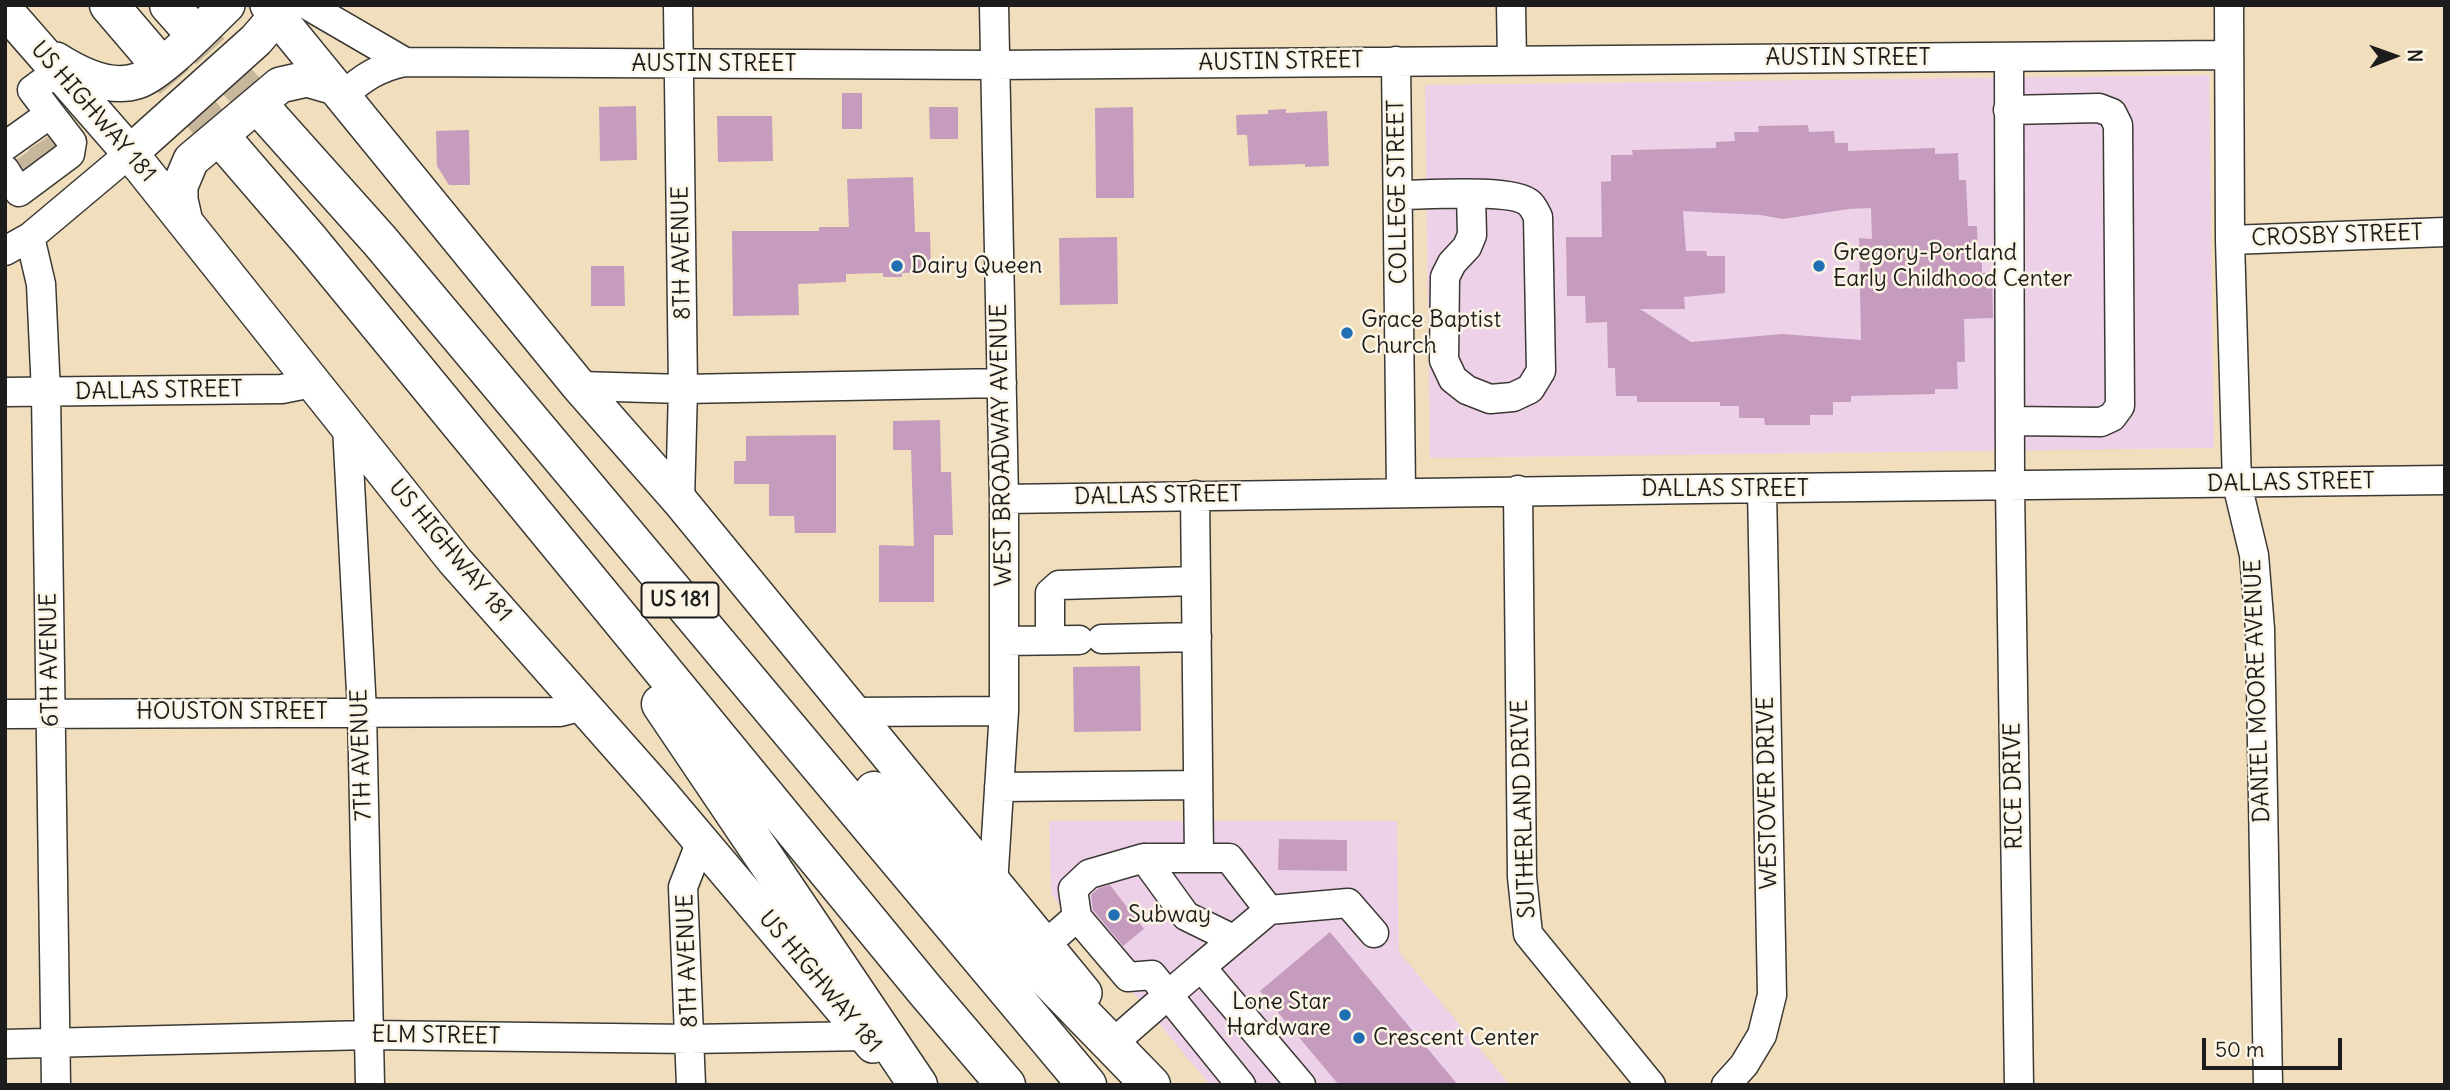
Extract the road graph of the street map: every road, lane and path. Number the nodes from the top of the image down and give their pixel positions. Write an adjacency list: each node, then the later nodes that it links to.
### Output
1 (109, 5): 9 (highway)
2 (227, 5): 12 (main road)
3 (678, 5): 16 (street, 8TH AVENUE)
4 (995, 5): 17 (street, WEST BROADWAY AVENUE)
5 (1511, 5): 14 (street)
6 (2229, 5): 10 (street, DANIEL MOORE AVENUE)
7 (285, 8): 15 (street); 18 (main road); 22 (main road)
8 (5, 10): 12 (main road, US HIGHWAY 181)
9 (150, 53)
10 (2230, 55): 11 (street, AUSTIN STREET); 30 (street, DANIEL MOORE AVENUE)
11 (2008, 57): 14 (street, AUSTIN STREET); 19 (street, RICE DRIVE)
12 (50, 61): 22 (main road, US HIGHWAY 181); 23 (street)
13 (1396, 61): 14 (street, AUSTIN STREET); 17 (street, AUSTIN STREET); 25 (street, COLLEGE STREET)
14 (1512, 61)
15 (405, 62): 16 (street, AUSTIN STREET); 18 (street, AUSTIN STREET)
16 (680, 63): 17 (street, AUSTIN STREET); 37 (street, 8TH AVENUE)
17 (995, 65): 35 (street, WEST BROADWAY AVENUE)
18 (339, 91): 27 (main road); 36 (main road)
19 (2008, 110): 40 (street, RICE DRIVE); 40 (street)
20 (270, 118): 31 (highway, US 181)
21 (230, 148): 32 (highway, US 181)
22 (130, 153): 26 (street); 27 (main road, US HIGHWAY 181)
23 (32, 154): 26 (street)
24 (1471, 194): 24 (street); 25 (street)
25 (1398, 195): 47 (street, COLLEGE STREET)
26 (71, 204): 29 (street)
27 (185, 222): 34 (main road, US HIGHWAY 181)
28 (2445, 232): 30 (street, CROSBY STREET)
29 (30, 237): 33 (street); 39 (street, 6TH AVENUE)
30 (2230, 240): 43 (street, DANIEL MOORE AVENUE)
31 (380, 241): 86 (highway, US 181); 87 (highway)
32 (311, 242): 84 (highway); 85 (highway, US 181)
33 (5, 251)
34 (312, 383): 39 (street, DALLAS STREET); 41 (main road, US HIGHWAY 181)
35 (1002, 383): 37 (street); 49 (street, WEST BROADWAY AVENUE)
36 (579, 386): 37 (street); 50 (main road)
37 (683, 389): 50 (street, 8TH AVENUE)
38 (5, 393): 39 (street, DALLAS STREET)
39 (46, 393): 60 (street, 6TH AVENUE)
40 (2010, 421): 44 (street, RICE DRIVE)
41 (347, 426): 55 (main road, US HIGHWAY 181); 56 (street, 7TH AVENUE)
42 (2445, 480): 43 (street, DALLAS STREET)
43 (2237, 484): 44 (street, DALLAS STREET); 94 (street, DANIEL MOORE AVENUE)
44 (2010, 487): 45 (street, DALLAS STREET); 93 (street, RICE DRIVE)
45 (1762, 489): 46 (street, DALLAS STREET); 92 (street, WESTOVER DRIVE)
46 (1518, 490): 47 (street, DALLAS STREET); 91 (street, SUTHERLAND DRIVE)
47 (1401, 491): 48 (street, DALLAS STREET)
48 (1195, 495): 49 (street, DALLAS STREET); 51 (street)
49 (1004, 499): 54 (street, WEST BROADWAY AVENUE)
50 (680, 501): 58 (main road)
51 (1196, 582): 52 (street); 53 (street)
52 (1197, 637): 53 (street); 61 (street)
53 (1050, 640): 54 (street)
54 (1004, 641): 57 (street, WEST BROADWAY AVENUE)
55 (583, 706): 56 (street, HOUSTON STREET); 63 (main road, US HIGHWAY 181)
56 (362, 711): 60 (street, HOUSTON STREET); 74 (street, 7TH AVENUE)
57 (1004, 711): 58 (street); 62 (street, WEST BROADWAY AVENUE)
58 (851, 712): 66 (main road)
59 (5, 714): 60 (street, HOUSTON STREET)
60 (51, 714): 78 (street, 6TH AVENUE)
61 (1198, 785): 62 (street); 65 (street)
62 (999, 787): 66 (street, WEST BROADWAY AVENUE)
63 (701, 841): 75 (main road, US HIGHWAY 181); 77 (street, 8TH AVENUE)
64 (1144, 858): 65 (street); 68 (street); 70 (street)
65 (1199, 858): 67 (street)
66 (993, 885): 71 (main road)
67 (1269, 910): 69 (street); 70 (street)
68 (1077, 918): 71 (street); 73 (street)
69 (1374, 933)
70 (1233, 939): 72 (street)
71 (1044, 946): 76 (main road)
72 (1201, 967): 73 (street); 90 (street)
73 (1168, 995): 76 (street); 89 (street)
74 (369, 1035): 77 (street, ELM STREET); 78 (street, ELM STREET); 81 (street, 7TH AVENUE)
75 (866, 1036): 77 (street, ELM STREET); 83 (main road, US HIGHWAY 181)
76 (1120, 1037): 88 (main road)
77 (690, 1039): 82 (street, 8TH AVENUE)
78 (56, 1043): 79 (street, ELM STREET); 80 (street, 6TH AVENUE)
79 (5, 1044)
80 (56, 1085)
81 (370, 1085)
82 (691, 1085)
83 (905, 1085)
84 (918, 1085)
85 (1006, 1085)
86 (1087, 1085)
87 (1151, 1085)
88 (1160, 1085)
89 (1241, 1085)
90 (1301, 1085)
91 (1651, 1085)
92 (1727, 1085)
93 (2019, 1085)
94 (2268, 1085)

